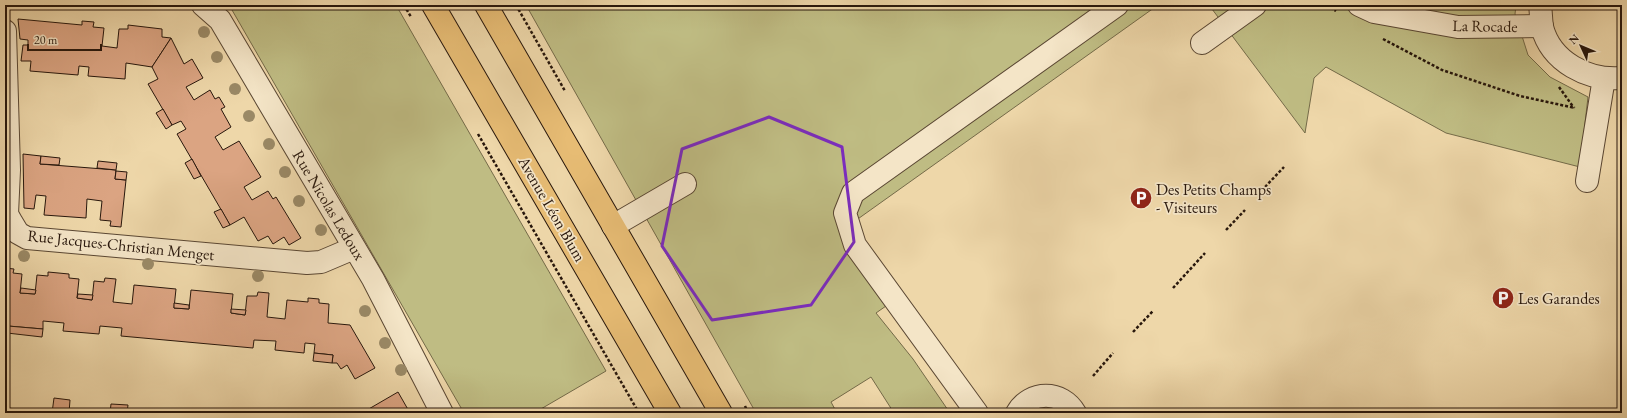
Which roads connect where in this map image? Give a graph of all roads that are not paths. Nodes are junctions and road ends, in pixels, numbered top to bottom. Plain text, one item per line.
1 (203, 5) edge
2 (433, 5) edge
3 (486, 5) edge
4 (1117, 5) edge
5 (1255, 5) edge
6 (1359, 5) edge
7 (1340, 9) edge
8 (1541, 16) edge
9 (1448, 26) junction
10 (5, 31) edge
11 (1202, 43) dead end
12 (1613, 78) edge
13 (1587, 181) dead end
14 (685, 184) dead end
15 (613, 226) junction
16 (354, 248) junction
17 (442, 413) edge
18 (670, 413) edge
19 (721, 413) edge
20 (977, 413) edge
21 (1017, 413) edge
22 (1075, 413) edge

1 - 16 street, Rue Nicolas Ledoux
2 - 18 main road, Avenue Léon Blum
3 - 15 main road
4 - 20 street
5 - 11 street
6 - 9 street, La Rocade
7 - 9 street
8 - 9 street, La Rocade
8 - 12 street
10 - 16 street, Rue Jacques-Christian Menget
12 - 13 street
14 - 15 street
15 - 19 main road
16 - 17 street, Rue Nicolas Ledoux
21 - 22 street

